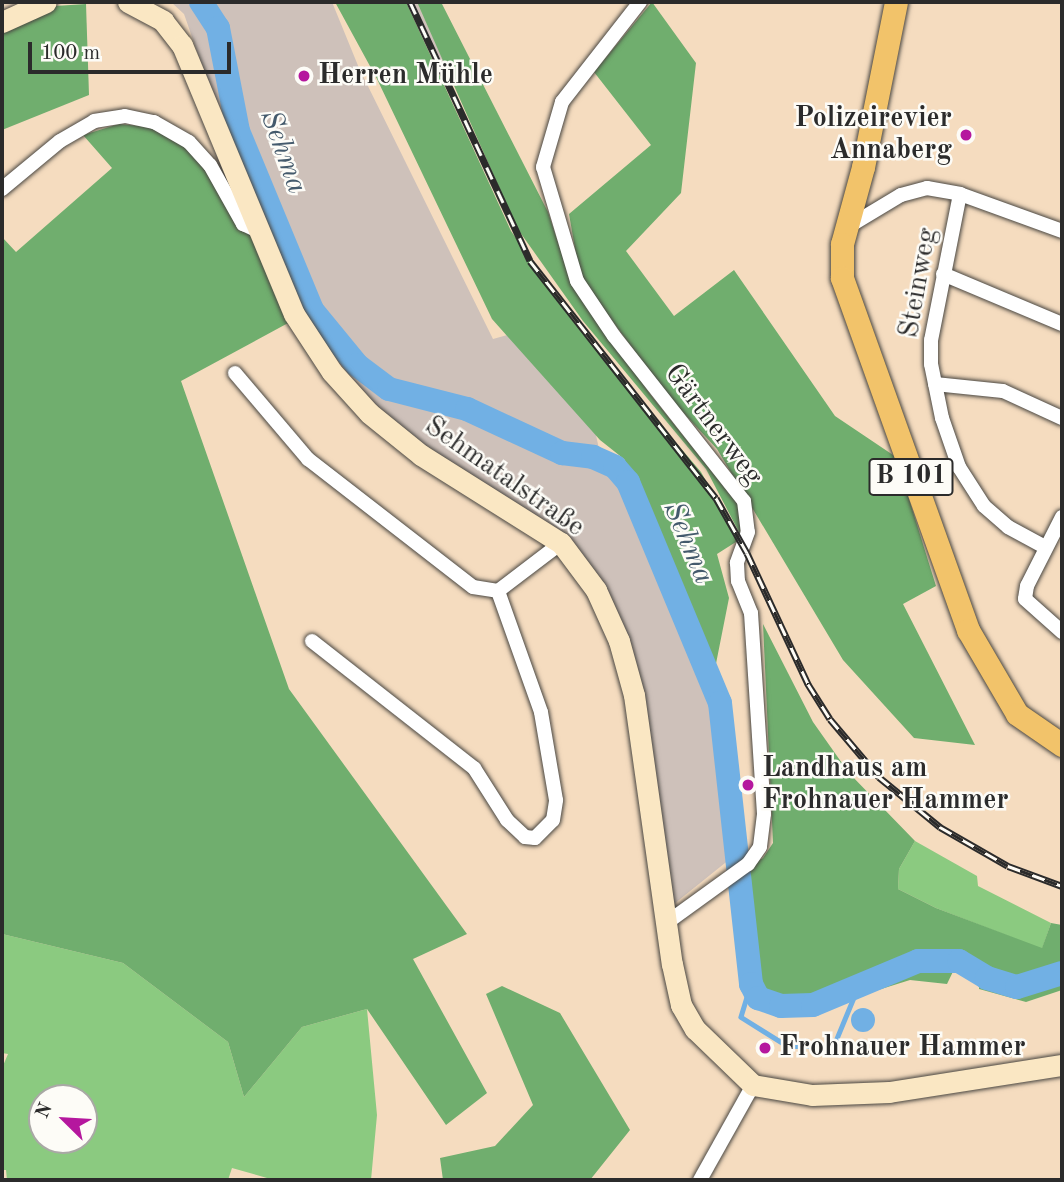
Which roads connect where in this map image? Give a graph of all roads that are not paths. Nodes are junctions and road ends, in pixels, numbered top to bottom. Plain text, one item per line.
1 (46, 2) edge
2 (128, 2) edge
3 (640, 2) edge
4 (896, 2) edge
5 (2, 22) edge
6 (2, 189) edge
7 (960, 194) junction
8 (846, 228) junction
9 (258, 231) junction
10 (1062, 231) edge
11 (943, 274) junction
12 (1062, 324) edge
13 (236, 373) dead end
14 (934, 384) junction
15 (1062, 418) edge
16 (1061, 522) edge
17 (561, 544) junction
18 (1045, 547) junction
19 (498, 591) junction
20 (1062, 632) edge
21 (312, 641) dead end
22 (1062, 745) edge
23 (665, 924) junction
24 (1062, 1065) edge
25 (753, 1085) junction
26 (706, 1178) edge

1 - 5 main road
2 - 9 main road, Sehmatalstraße
3 - 23 street, Gärtnerweg
4 - 8 main road, B 101
6 - 9 street
7 - 8 street
7 - 10 street
7 - 11 street, Steinweg
8 - 22 main road, B 101
9 - 17 main road, Sehmatalstraße
11 - 12 street
11 - 14 street, Steinweg
13 - 19 street
14 - 15 street
14 - 18 street, Steinweg
16 - 18 street
17 - 19 street
17 - 23 main road, Sehmatalstraße
18 - 20 street
19 - 21 street
23 - 25 main road, Sehmatalstraße
24 - 25 main road
25 - 26 street

